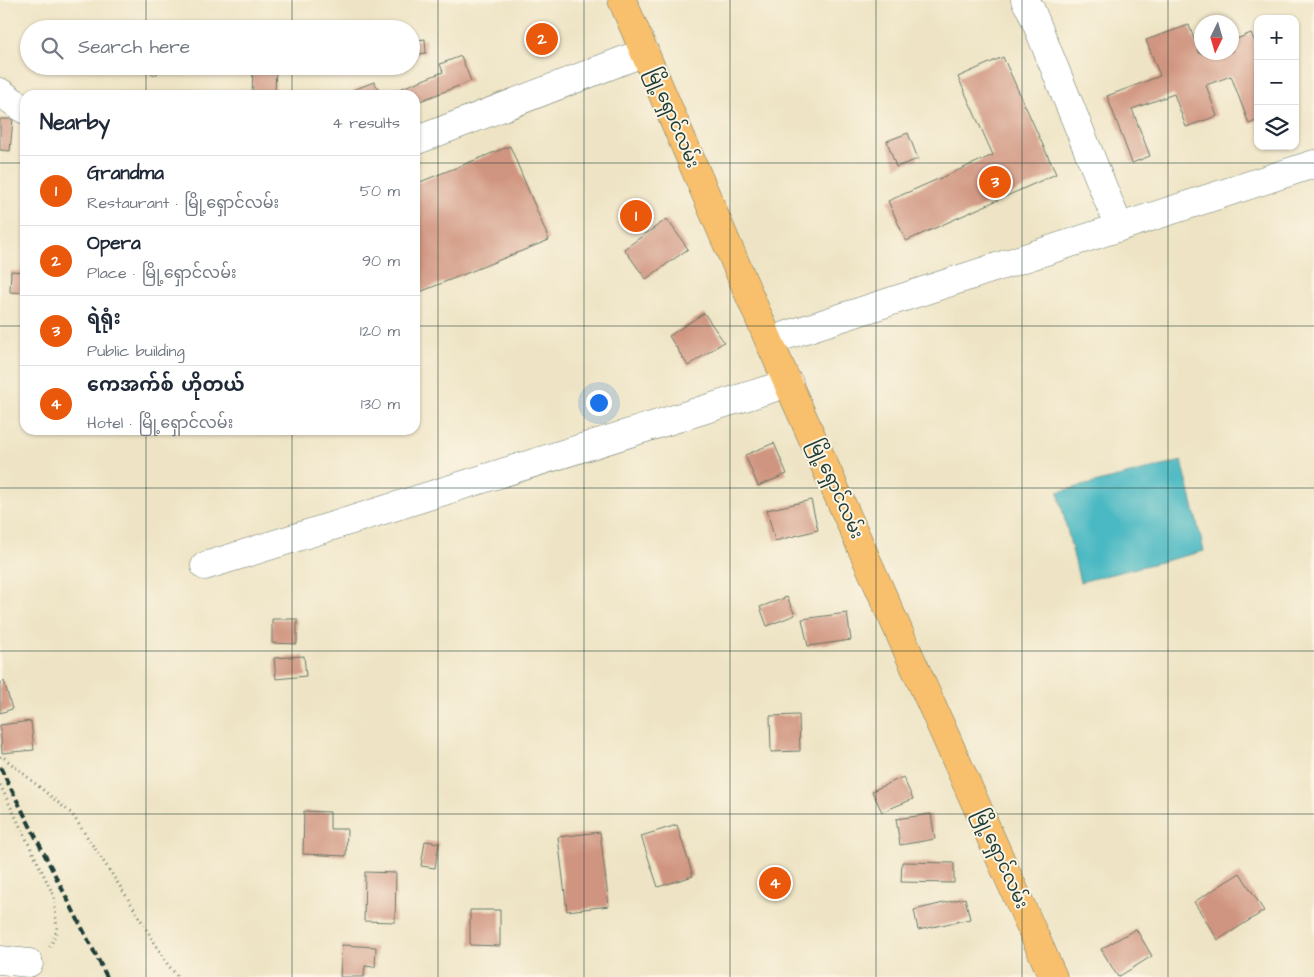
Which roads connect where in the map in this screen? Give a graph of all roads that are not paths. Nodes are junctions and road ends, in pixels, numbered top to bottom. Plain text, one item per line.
1 (622, 0) edge
2 (1025, 0) edge
3 (645, 52) junction
4 (0, 92) edge
5 (20, 106) edge
6 (420, 139) edge
7 (1314, 164) edge
8 (1119, 227) junction
9 (769, 341) junction
10 (789, 383) junction
11 (205, 566) dead end
12 (0, 960) edge
13 (29, 963) road end
14 (1053, 977) edge

1 - 3 highway, မြို့ရှောင်လမ်း
2 - 8 street
3 - 6 street
3 - 9 highway, မြို့ရှောင်လမ်း
4 - 5 street
7 - 8 street
8 - 9 street
9 - 10 highway, မြို့ရှောင်လမ်း
10 - 11 street
10 - 14 highway, မြို့ရှောင်လမ်း
12 - 13 street

